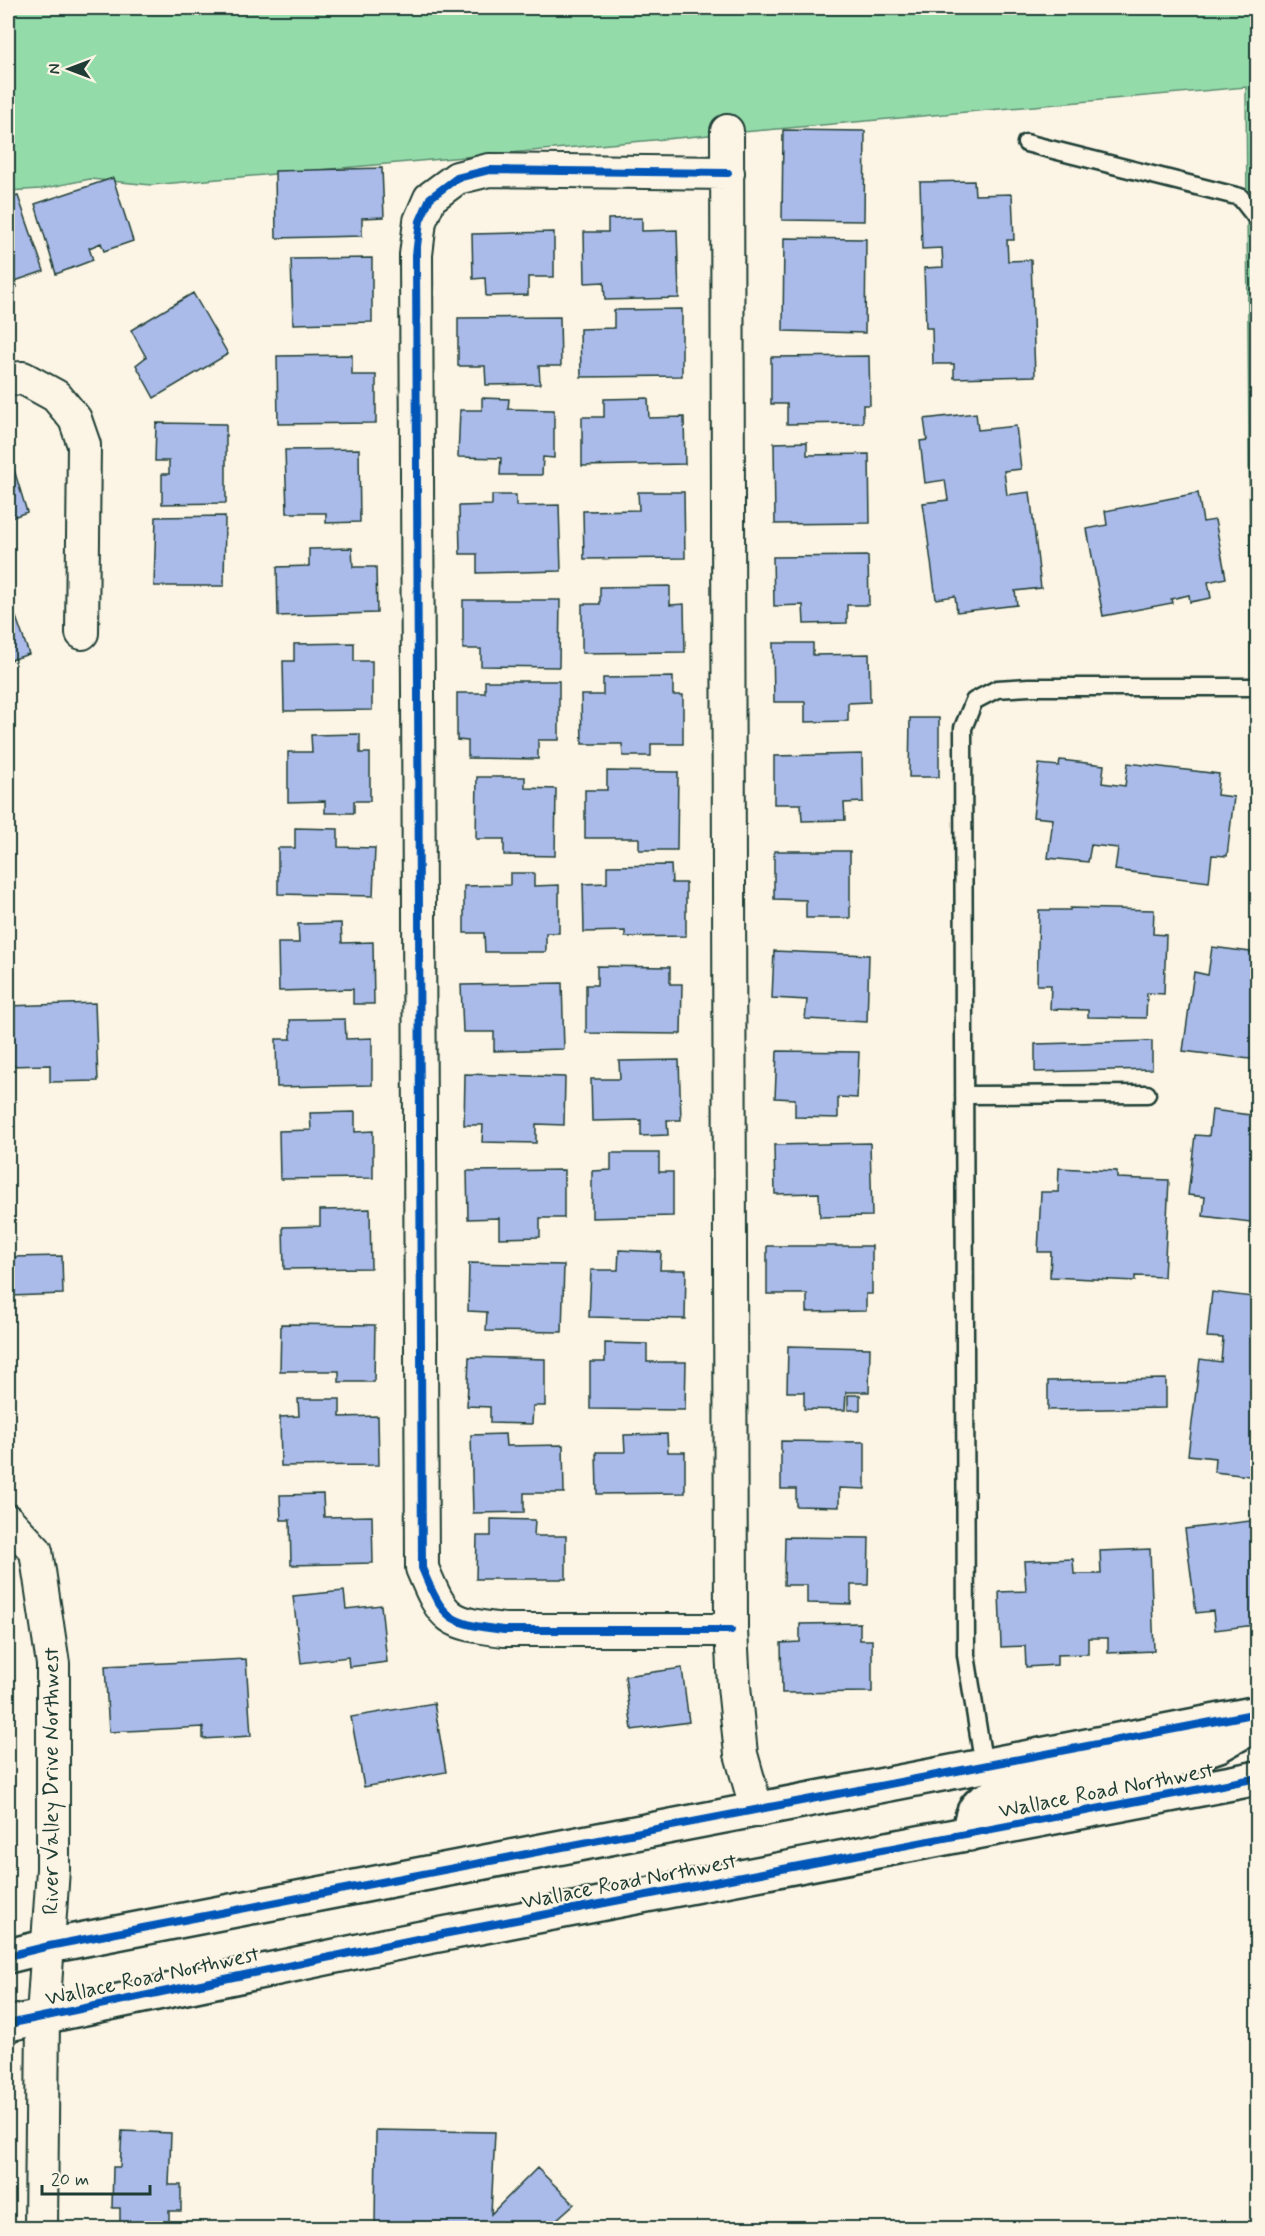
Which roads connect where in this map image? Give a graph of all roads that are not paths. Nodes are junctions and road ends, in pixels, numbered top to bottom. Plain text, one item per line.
1 (727, 131) dead end
2 (1026, 143) dead end
3 (728, 173) junction
4 (1257, 220) edge
5 (15, 378) edge
6 (82, 633) dead end
7 (1257, 687) edge
8 (1147, 1094) dead end
9 (964, 1095) junction
10 (8, 1521) edge
11 (731, 1630) junction
12 (1257, 1713) edge
13 (1257, 1723) edge
14 (984, 1767) junction
15 (1257, 1778) edge
16 (757, 1811) junction
17 (969, 1834) junction
18 (49, 1946) junction
19 (8, 1956) edge
20 (43, 2016) junction
21 (8, 2024) edge
22 (40, 2229) edge

1 - 3 street
2 - 4 lane
3 - 11 street
3 - 11 street
5 - 6 street
7 - 9 lane
8 - 9 lane
9 - 14 lane
10 - 18 street, River Valley Drive Northwest
11 - 16 street
12 - 14 main road, Wallace Road Northwest
13 - 17 main road
14 - 16 main road, Wallace Road Northwest
15 - 17 main road, Wallace Road Northwest
16 - 18 main road, Wallace Road Northwest
17 - 20 main road, Wallace Road Northwest
18 - 19 main road, Wallace Road Northwest
18 - 20 street, River Valley Drive Northwest
20 - 21 main road, Wallace Road Northwest
20 - 22 street, River Valley Drive Northwest

